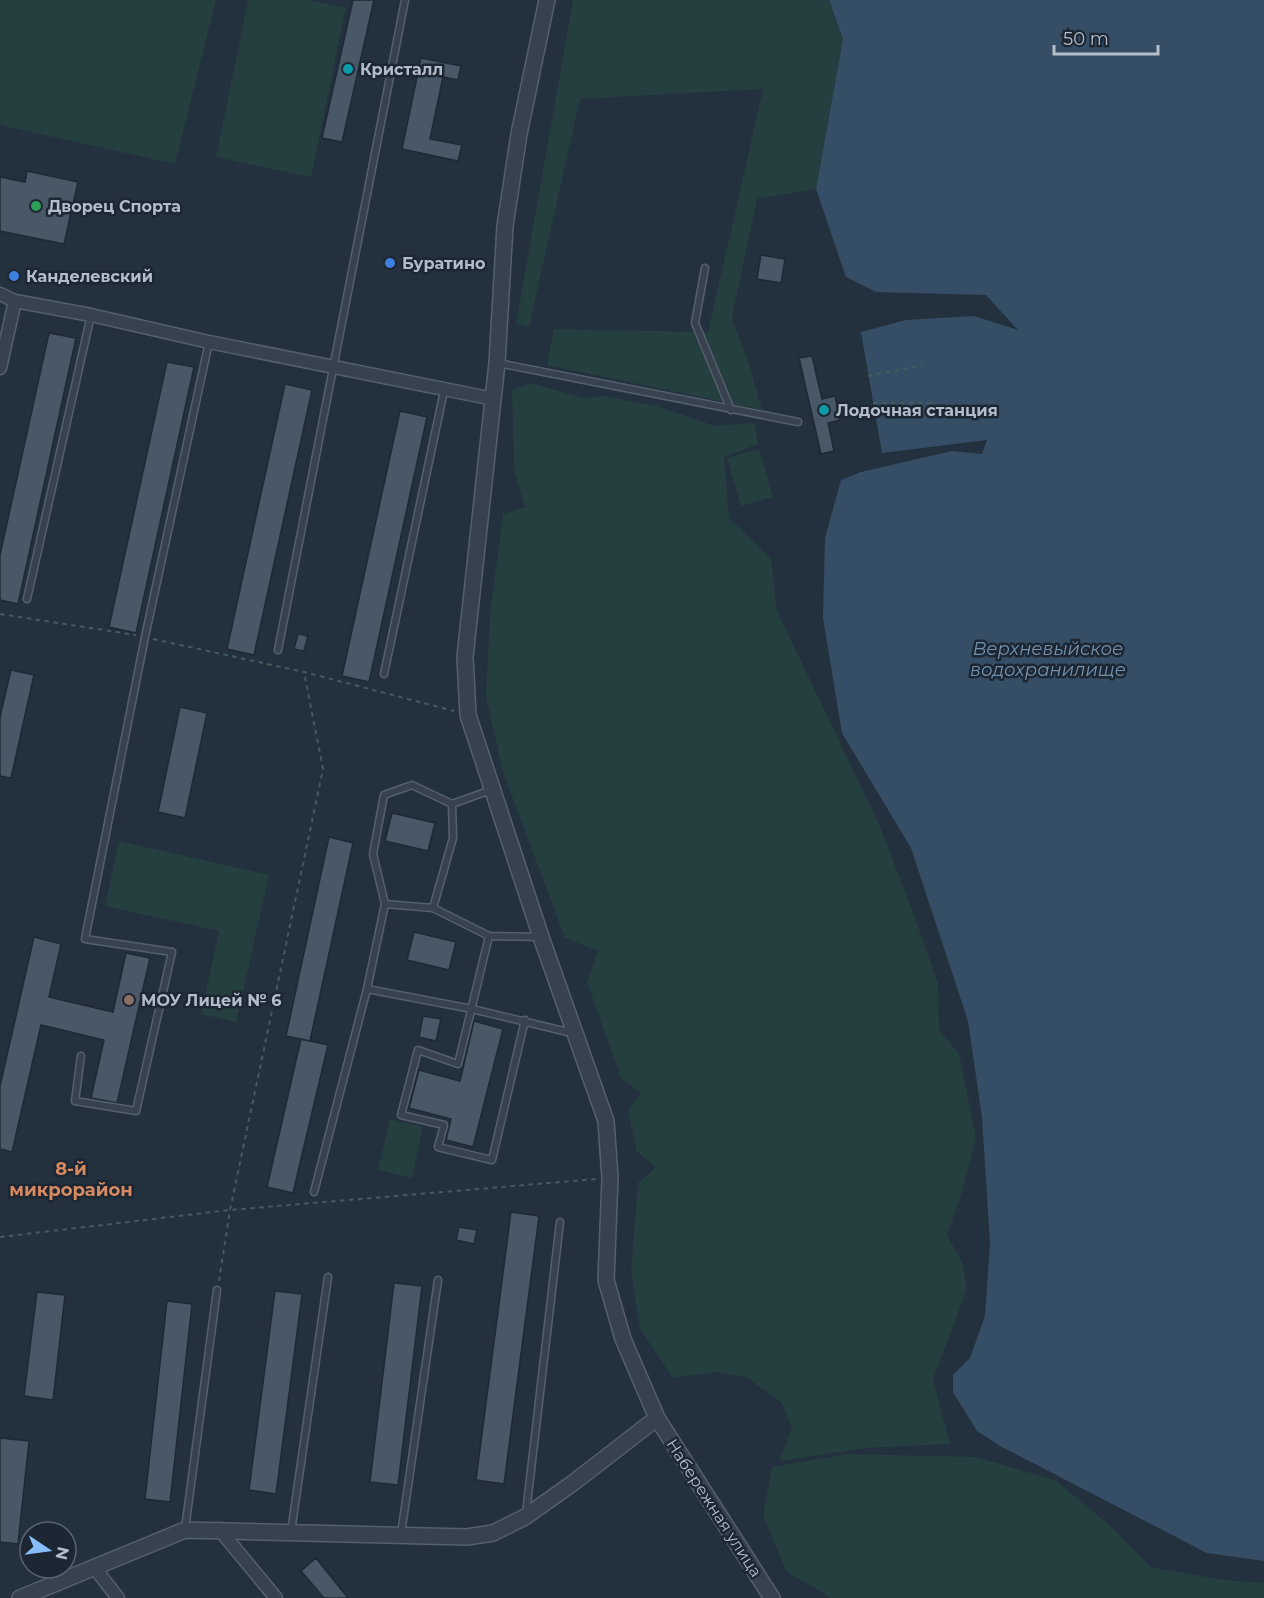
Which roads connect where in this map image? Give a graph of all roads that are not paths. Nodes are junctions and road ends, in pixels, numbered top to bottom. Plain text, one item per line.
1 (405, 0) edge
2 (547, 0) edge
3 (705, 268) dead end
4 (0, 294) edge
5 (15, 301) junction
6 (92, 315) junction
7 (209, 342) junction
8 (497, 363) junction
9 (334, 366) junction
10 (0, 368) edge
11 (444, 391) junction
12 (494, 399) junction
13 (731, 410) junction
14 (798, 422) dead end
15 (27, 599) dead end
16 (278, 650) dead end
17 (384, 674) dead end
18 (492, 790) junction
19 (452, 804) junction
20 (385, 904) junction
21 (433, 908) junction
22 (489, 936) junction
23 (541, 937) junction
24 (367, 989) junction
25 (472, 1009) junction
26 (525, 1020) junction
27 (576, 1034) junction
28 (81, 1056) dead end
29 (314, 1192) dead end
30 (560, 1222) dead end
31 (328, 1277) dead end
32 (438, 1280) dead end
33 (217, 1290) road end
34 (657, 1418) junction
35 (525, 1517) junction
36 (219, 1529) junction
37 (184, 1530) junction
38 (291, 1532) junction
39 (401, 1535) junction
40 (94, 1567) junction
41 (20, 1598) edge
42 (118, 1598) edge
43 (276, 1598) edge
44 (772, 1598) edge

1 - 9 lane
2 - 8 street, Набережная улица
3 - 13 lane
4 - 5 street
5 - 6 street
5 - 10 street
6 - 7 street
6 - 15 lane
7 - 9 street
7 - 28 lane
8 - 12 street, Набережная улица
8 - 13 lane
9 - 11 street
9 - 16 lane
11 - 12 street
11 - 17 lane
12 - 18 street, Набережная улица
13 - 14 lane
18 - 19 lane
18 - 23 street, Набережная улица
19 - 20 lane
19 - 21 lane
20 - 21 lane
20 - 24 lane
21 - 22 lane
22 - 23 lane
22 - 25 lane
23 - 27 street, Набережная улица
24 - 25 lane
24 - 29 lane
25 - 26 lane
25 - 26 lane
26 - 27 lane
27 - 34 street, Набережная улица
30 - 35 lane
31 - 38 lane
32 - 39 lane
33 - 37 lane
34 - 35 street
34 - 44 street, Набережная улица
35 - 39 street
36 - 37 street
36 - 38 street
36 - 43 street
37 - 40 street
38 - 39 street
40 - 41 street
40 - 42 street

